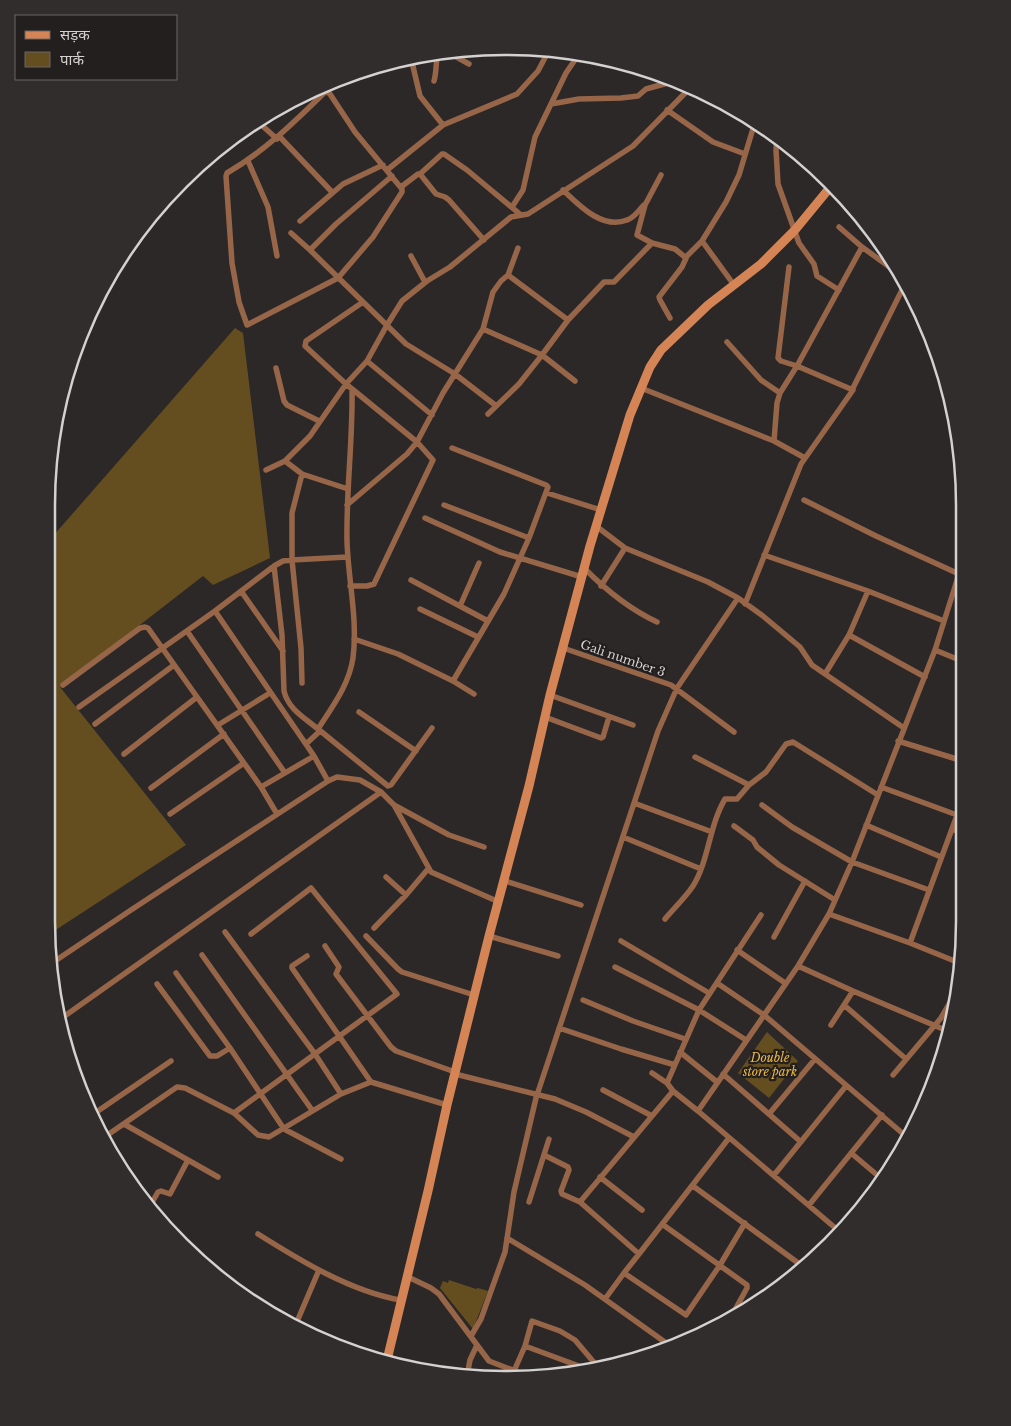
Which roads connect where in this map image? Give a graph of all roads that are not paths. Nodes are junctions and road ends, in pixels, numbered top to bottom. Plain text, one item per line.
1 (545, 57) edge
2 (458, 58) edge
3 (436, 61) edge
4 (574, 61) edge
5 (469, 64) dead end
6 (413, 65) edge
7 (434, 81) dead end
8 (664, 84) edge
9 (327, 92) joint
10 (685, 92) edge
11 (551, 104) junction
12 (667, 110) junction
13 (443, 125) junction
14 (263, 126) edge
15 (753, 129) edge
16 (278, 138) junction
17 (776, 145) edge
18 (745, 154) junction
19 (248, 161) junction
20 (382, 165) junction
21 (387, 170) junction
22 (420, 174) junction
23 (661, 174) dead end
24 (392, 176) junction
25 (401, 187) junction
26 (563, 190) junction
27 (828, 191) edge
28 (332, 192) junction
29 (645, 205) junction
30 (512, 207) junction
31 (521, 215) junction
32 (300, 221) dead end
33 (839, 228) dead end
34 (795, 230) junction
35 (291, 233) dead end
36 (484, 240) junction
37 (702, 240) junction
38 (652, 243) junction
39 (862, 247) junction
40 (518, 248) dead end
41 (310, 250) junction
42 (277, 256) dead end
43 (411, 256) dead end
44 (686, 258) junction
45 (886, 265) edge
46 (789, 267) dead end
47 (508, 275) junction
48 (338, 278) junction
49 (425, 282) junction
50 (734, 284) junction
51 (839, 290) junction
52 (902, 290) edge
53 (363, 302) junction
54 (670, 318) dead end
55 (568, 320) junction
56 (387, 325) junction
57 (483, 329) junction
58 (727, 342) dead end
59 (542, 356) junction
60 (367, 361) junction
61 (797, 366) junction
62 (276, 368) dead end
63 (455, 374) junction
64 (575, 382) dead end
65 (346, 384) junction
66 (850, 387) junction
67 (641, 388) junction
68 (352, 389) junction
69 (780, 393) junction
70 (496, 405) junction
71 (488, 414) dead end
72 (432, 416) junction
73 (319, 421) junction
74 (774, 440) junction
75 (417, 442) junction
76 (452, 448) dead end
77 (800, 455) junction
78 (285, 462) junction
79 (266, 470) dead end
80 (302, 474) junction
81 (348, 490) junction
82 (547, 493) junction
83 (804, 500) dead end
84 (347, 505) junction
85 (444, 505) dead end
86 (600, 510) junction
87 (425, 518) dead end
88 (596, 526) junction
89 (528, 538) junction
90 (625, 548) junction
91 (764, 555) junction
92 (347, 557) junction
93 (519, 558) junction
94 (292, 560) junction
95 (478, 563) dead end
96 (274, 566) junction
97 (584, 573) junction
98 (956, 573) edge
99 (411, 580) dead end
100 (956, 583) edge
101 (350, 586) junction
102 (601, 586) junction
103 (241, 591) junction
104 (868, 591) junction
105 (738, 598) junction
106 (745, 604) junction
107 (460, 606) junction
108 (420, 609) dead end
109 (215, 611) junction
110 (488, 621) junction
111 (944, 621) junction
112 (657, 622) dead end
113 (187, 631) junction
114 (849, 635) junction
115 (478, 637) junction
116 (354, 639) junction
117 (162, 648) junction
118 (563, 648) junction
119 (935, 650) junction
120 (283, 652) junction
121 (956, 659) edge
122 (174, 665) junction
123 (825, 674) junction
124 (925, 676) junction
125 (453, 681) junction
126 (302, 683) dead end
127 (63, 685) dead end
128 (680, 691) junction
129 (270, 693) junction
130 (474, 694) dead end
131 (550, 695) junction
132 (197, 697) junction
133 (79, 708) dead end
134 (240, 710) junction
135 (359, 712) dead end
136 (545, 717) junction
137 (609, 717) junction
138 (95, 724) dead end
139 (218, 725) junction
140 (633, 725) dead end
141 (432, 728) dead end
142 (904, 728) junction
143 (319, 730) junction
144 (734, 732) dead end
145 (224, 734) junction
146 (898, 741) junction
147 (306, 744) junction
148 (416, 751) junction
149 (124, 754) dead end
150 (314, 756) junction
151 (695, 757) dead end
152 (956, 760) edge
153 (244, 763) junction
154 (285, 773) junction
155 (328, 781) junction
156 (749, 785) junction
157 (261, 787) junction
158 (881, 787) junction
159 (151, 788) dead end
160 (381, 792) junction
161 (878, 795) junction
162 (634, 803) junction
163 (394, 805) junction
164 (762, 805) dead end
165 (170, 814) dead end
166 (277, 814) junction
167 (956, 815) edge
168 (956, 818) edge
169 (866, 825) junction
170 (734, 826) dead end
171 (952, 829) junction
172 (956, 830) edge
173 (712, 832) junction
174 (622, 837) junction
175 (484, 847) dead end
176 (942, 856) junction
177 (852, 862) junction
178 (428, 869) junction
179 (701, 869) junction
180 (386, 877) dead end
181 (505, 881) junction
182 (806, 882) junction
183 (929, 890) junction
184 (406, 895) junction
185 (835, 900) junction
186 (499, 902) junction
187 (581, 905) dead end
188 (828, 914) junction
189 (761, 915) dead end
190 (665, 919) dead end
191 (374, 928) dead end
192 (226, 932) dead end
193 (251, 934) dead end
194 (366, 936) dead end
195 (489, 936) junction
196 (774, 937) dead end
197 (621, 941) dead end
198 (910, 943) junction
199 (325, 946) dead end
200 (737, 950) junction
201 (202, 955) dead end
202 (307, 956) dead end
203 (558, 956) dead end
204 (57, 961) edge
205 (954, 961) edge
206 (798, 966) junction
207 (615, 967) dead end
208 (176, 973) dead end
209 (716, 983) junction
210 (785, 983) junction
211 (157, 984) dead end
212 (853, 991) junction
213 (709, 993) junction
214 (474, 995) junction
215 (583, 1000) dead end
216 (844, 1005) junction
217 (947, 1006) edge
218 (699, 1010) junction
219 (66, 1015) edge
220 (764, 1015) junction
221 (367, 1016) junction
222 (831, 1025) dead end
223 (934, 1025) junction
224 (559, 1028) junction
225 (943, 1029) edge
226 (340, 1036) junction
227 (685, 1039) junction
228 (746, 1040) junction
229 (230, 1048) junction
230 (680, 1052) junction
231 (315, 1054) junction
232 (815, 1059) junction
233 (906, 1059) junction
234 (172, 1061) dead end
235 (675, 1065) junction
236 (455, 1073) junction
237 (652, 1073) dead end
238 (723, 1074) junction
239 (287, 1075) junction
240 (893, 1075) dead end
241 (371, 1082) junction
242 (668, 1082) junction
243 (718, 1082) junction
244 (846, 1086) junction
245 (603, 1090) dead end
246 (673, 1091) junction
247 (261, 1094) junction
248 (341, 1094) junction
249 (537, 1095) junction
250 (447, 1105) junction
251 (312, 1110) junction
252 (97, 1111) edge
253 (698, 1111) junction
254 (234, 1113) junction
255 (769, 1114) junction
256 (652, 1116) junction
257 (882, 1116) junction
258 (124, 1124) junction
259 (284, 1129) junction
260 (903, 1134) edge
261 (109, 1135) edge
262 (634, 1137) junction
263 (730, 1138) junction
264 (549, 1139) dead end
265 (801, 1142) junction
266 (851, 1153) junction
267 (544, 1155) junction
268 (341, 1159) dead end
269 (188, 1160) junction
270 (774, 1175) junction
271 (877, 1175) edge
272 (218, 1177) dead end
273 (600, 1177) junction
274 (693, 1186) junction
275 (153, 1201) edge
276 (529, 1202) dead end
277 (580, 1202) junction
278 (808, 1205) junction
279 (642, 1210) dead end
280 (745, 1223) junction
281 (662, 1224) junction
282 (835, 1228) edge
283 (258, 1234) dead end
284 (507, 1238) junction
285 (638, 1254) junction
286 (798, 1263) edge
287 (720, 1265) junction
288 (319, 1270) junction
289 (624, 1273) junction
290 (406, 1276) junction
291 (605, 1299) junction
292 (400, 1300) junction
293 (737, 1307) edge
294 (298, 1320) edge
295 (475, 1341) junction
296 (665, 1341) edge
297 (525, 1346) junction
298 (388, 1356) edge
299 (594, 1362) edge
300 (576, 1365) edge
301 (468, 1369) edge
302 (514, 1371) joint

1 - 13 street
2 - 5 street
3 - 7 street
4 - 11 street
6 - 13 street
8 - 11 street
9 - 16 street
9 - 20 street
10 - 12 street
11 - 30 street
12 - 18 street
12 - 26 street
13 - 21 street
14 - 16 street
15 - 18 street
16 - 19 street
16 - 28 street
17 - 34 street
18 - 37 street
19 - 42 street
19 - 48 street
20 - 21 street
20 - 28 street
21 - 24 street
22 - 25 street
22 - 30 street
22 - 36 street
23 - 29 street
24 - 25 street
24 - 41 street
25 - 48 street
26 - 29 street
26 - 31 street
27 - 34 main road
28 - 32 street
29 - 38 street
30 - 31 street
31 - 36 street
33 - 39 street
34 - 50 main road
34 - 51 street
35 - 41 street
36 - 49 street
37 - 44 street
37 - 50 street
38 - 44 street
38 - 55 street
39 - 45 street
39 - 51 street
40 - 47 street
41 - 48 street
43 - 49 street
44 - 54 street
46 - 61 street
47 - 55 street
47 - 57 street
48 - 53 street
49 - 56 street
50 - 67 main road
51 - 61 street
52 - 66 street
53 - 56 street
53 - 65 street
55 - 59 street
56 - 60 street
56 - 63 street
57 - 59 street
57 - 63 street
58 - 69 street
59 - 64 street
59 - 70 street
60 - 65 street
60 - 72 street
61 - 66 street
61 - 69 street
62 - 73 street
63 - 70 street
63 - 72 street
65 - 68 street
65 - 73 street
66 - 77 street
67 - 74 street
67 - 86 main road
68 - 75 street
68 - 81 street
69 - 74 street
70 - 71 street
72 - 75 street
73 - 78 street
74 - 77 street
75 - 84 street
75 - 101 street
76 - 82 street
77 - 91 street
78 - 79 street
78 - 80 street
80 - 81 street
80 - 94 street
81 - 84 street
82 - 86 street
82 - 89 street
83 - 98 street
84 - 92 street
85 - 89 street
86 - 88 main road
87 - 93 street
88 - 90 street
88 - 97 main road
89 - 93 street
90 - 102 street
90 - 105 street
91 - 104 street
91 - 106 street
92 - 94 street
92 - 101 street
93 - 97 street
93 - 110 street
94 - 96 street
94 - 126 street
95 - 107 street
96 - 103 street
96 - 120 street
97 - 102 street
97 - 118 main road
99 - 107 street
100 - 111 street
101 - 116 street
102 - 112 street
103 - 109 street
103 - 120 street
104 - 111 street
104 - 114 street
105 - 106 street
105 - 128 street
106 - 123 street
107 - 110 street
108 - 115 street
109 - 113 street
109 - 129 street
110 - 115 street
111 - 119 street
113 - 117 street
113 - 134 street
114 - 123 street
114 - 124 street
115 - 125 street
116 - 125 street
116 - 143 street
117 - 122 street
117 - 127 street
117 - 133 street
118 - 128 street, Gali number 3
118 - 131 main road
119 - 121 street
119 - 124 street
120 - 143 street
122 - 132 street
122 - 138 street
123 - 142 street
124 - 142 street
125 - 130 street
128 - 144 street, Gali number 3
128 - 162 street
129 - 134 street
129 - 147 street
131 - 136 main road
131 - 137 street
132 - 139 street
132 - 149 street
134 - 139 street
134 - 154 street
135 - 148 street
136 - 137 street
136 - 181 main road
137 - 140 street
139 - 145 street
141 - 148 street
142 - 146 street
143 - 147 street
143 - 148 street
145 - 153 street
145 - 159 street
146 - 152 street
146 - 158 street
147 - 150 street
150 - 154 street
150 - 155 street
151 - 156 street
153 - 157 street
153 - 165 street
154 - 157 street
155 - 160 street
155 - 166 street
156 - 161 street
156 - 173 street
157 - 166 street
158 - 161 street
158 - 167 street
160 - 163 street
160 - 219 street
161 - 169 street
162 - 173 street
162 - 174 street
163 - 175 street
163 - 178 street
164 - 177 street
166 - 204 street
168 - 171 street
169 - 176 street
169 - 177 street
170 - 182 street
171 - 172 street
171 - 176 street
173 - 179 street
174 - 179 street
174 - 224 street
176 - 183 street
177 - 183 street
177 - 185 street
178 - 184 street
178 - 186 street
179 - 190 street
180 - 184 street
181 - 186 main road
181 - 187 street
182 - 185 street
182 - 196 street
183 - 198 street
184 - 191 street
185 - 188 street
186 - 195 main road
188 - 198 street
188 - 206 street
189 - 200 street
192 - 231 street
193 - 221 street
194 - 214 street
195 - 203 street
195 - 214 main road
197 - 213 street
198 - 205 street
199 - 221 street
200 - 209 street
200 - 210 street
201 - 239 street
202 - 226 street
206 - 210 street
206 - 212 street
207 - 218 street
208 - 229 street
209 - 213 street
209 - 220 street
210 - 220 street
211 - 229 street
212 - 216 street
212 - 223 street
213 - 218 street
214 - 236 main road
215 - 227 street
216 - 222 street
216 - 233 street
217 - 223 street
218 - 227 street
218 - 228 street
220 - 228 street
220 - 232 street
221 - 226 street
221 - 236 street
223 - 225 street
223 - 233 street
224 - 235 street
224 - 249 street
226 - 231 street
226 - 241 street
227 - 230 street
228 - 238 street
229 - 247 street
230 - 235 street
230 - 243 street
231 - 239 street
231 - 248 street
232 - 244 street
232 - 255 street
233 - 240 street
234 - 252 street
235 - 242 street
236 - 249 street
236 - 250 main road
237 - 242 street
238 - 243 street
238 - 255 street
239 - 247 street
239 - 251 street
241 - 248 street
241 - 250 street
242 - 246 street
243 - 253 street
244 - 257 street
244 - 265 street
245 - 256 street
246 - 253 street
246 - 256 street
247 - 254 street
247 - 259 street
248 - 251 street
249 - 262 street
249 - 284 street
250 - 290 main road
251 - 259 street
253 - 263 street
254 - 258 street
254 - 259 street
255 - 265 street
256 - 262 street
257 - 260 street
257 - 266 street
258 - 261 street
258 - 269 street
259 - 268 street
262 - 273 street
263 - 270 street
263 - 274 street
264 - 267 street
265 - 270 street
266 - 271 street
266 - 278 street
267 - 276 street
267 - 277 street
269 - 272 street
269 - 275 street
270 - 278 street
273 - 277 street
273 - 279 street
274 - 280 street
274 - 281 street
277 - 285 street
278 - 282 street
280 - 286 street
280 - 287 street
281 - 285 street
281 - 287 street
283 - 288 street
284 - 291 street
284 - 295 street
285 - 289 street
287 - 289 street
287 - 293 street
288 - 292 street
288 - 294 street
289 - 291 street
290 - 292 main road
290 - 295 street
291 - 296 street
292 - 298 main road
295 - 301 street
295 - 302 street
297 - 299 street
297 - 300 street
297 - 302 street

